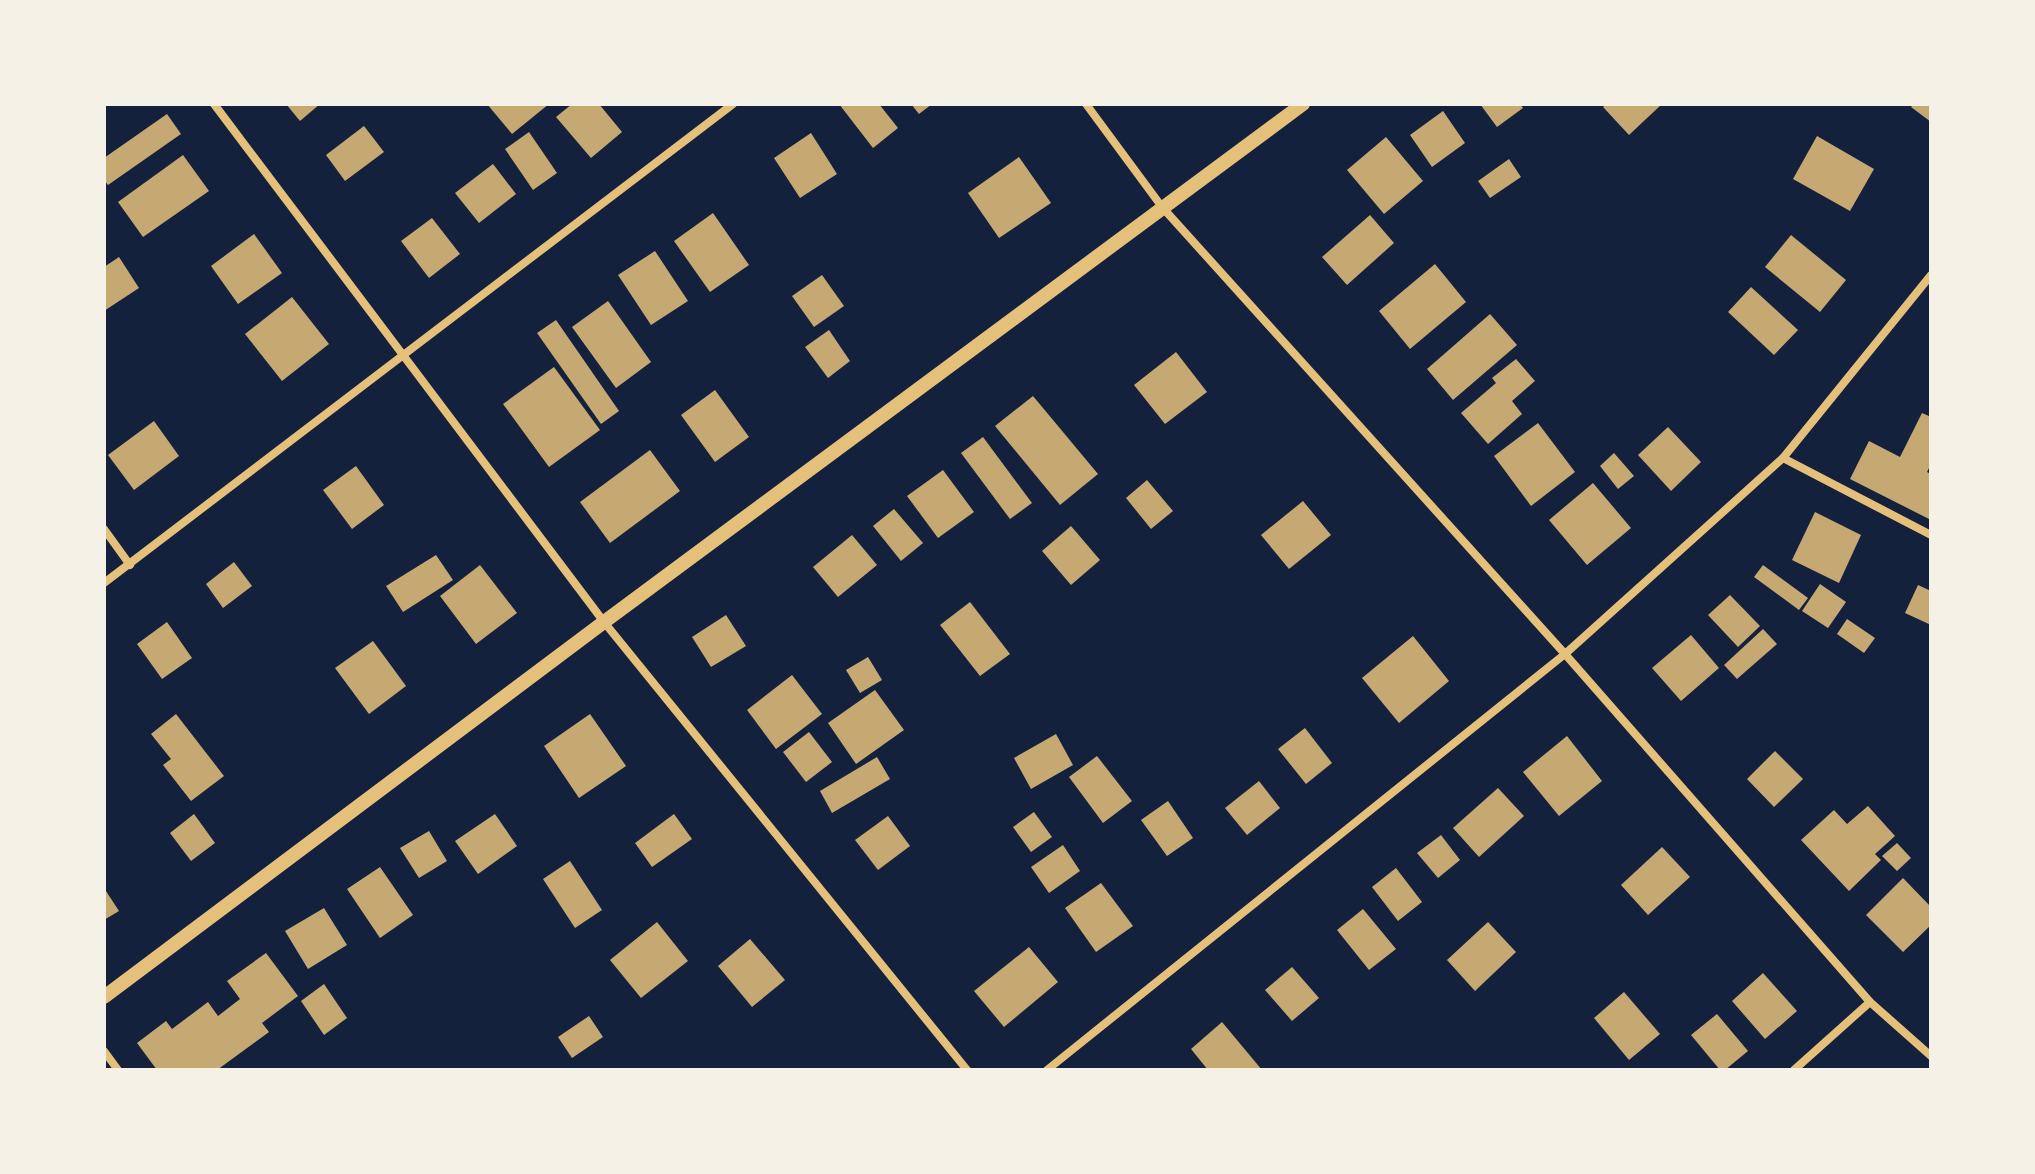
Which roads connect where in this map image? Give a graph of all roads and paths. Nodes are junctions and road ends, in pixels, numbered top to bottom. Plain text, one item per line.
1 (214, 104) edge
2 (733, 104) edge
3 (1086, 104) edge
4 (1303, 104) edge
5 (1162, 207) junction
6 (1931, 275) edge
7 (404, 353) junction
8 (1783, 458) junction
9 (104, 529) edge
10 (1931, 535) edge
11 (130, 565) junction
12 (104, 583) edge
13 (604, 622) junction
14 (1565, 654) junction
15 (104, 997) edge
16 (1870, 1002) junction
17 (104, 1051) edge
18 (1931, 1056) edge
19 (118, 1070) edge
20 (967, 1070) edge
21 (1047, 1070) edge
22 (1794, 1070) edge

1 - 7 street
2 - 7 street
3 - 5 street
4 - 5 street
5 - 13 street
5 - 14 street
6 - 8 street
7 - 11 street
7 - 13 street
8 - 10 street
8 - 14 street
9 - 11 street
11 - 12 street
13 - 15 street
13 - 20 street
14 - 16 street
14 - 21 street
16 - 18 street
16 - 22 street
17 - 19 street

